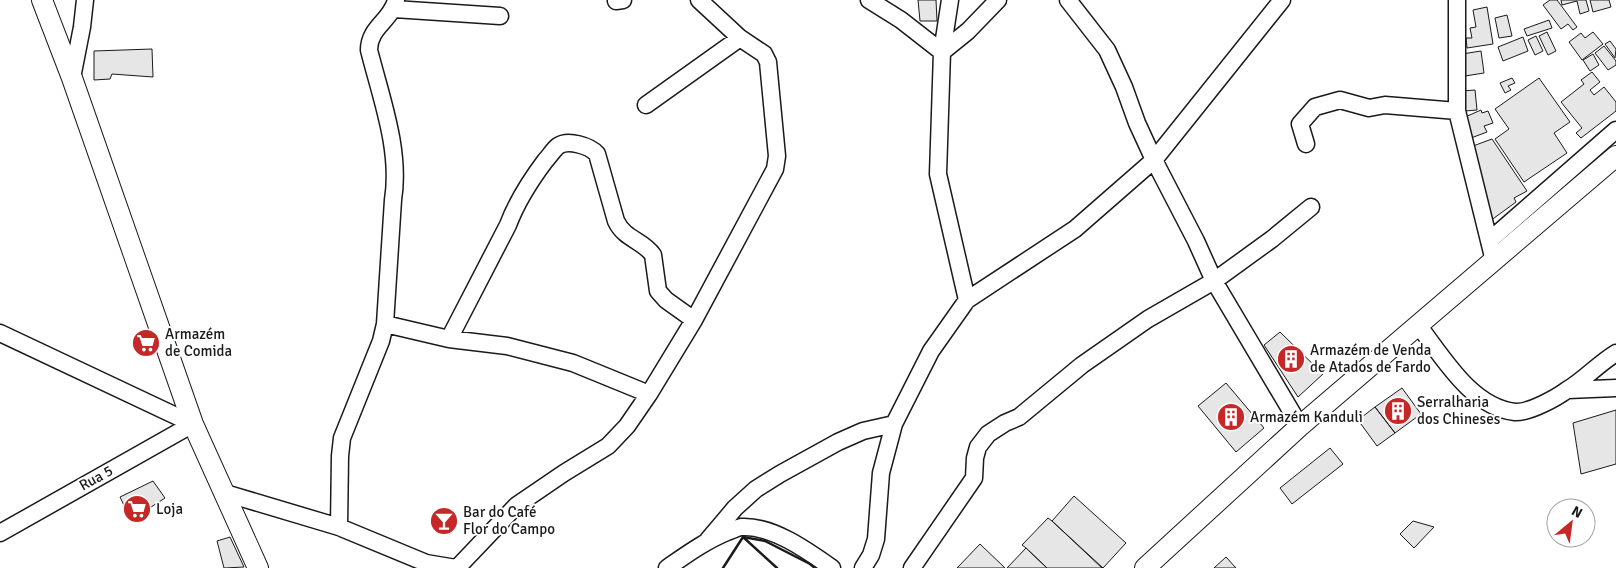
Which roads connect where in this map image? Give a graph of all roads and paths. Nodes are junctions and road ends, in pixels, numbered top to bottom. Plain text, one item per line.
1 (42, 0) edge
2 (86, 0) edge
3 (699, 0) edge
4 (869, 0) edge
5 (950, 0) edge
6 (998, 0) edge
7 (1068, 0) edge
8 (1282, 0) edge
9 (1457, 0) edge
10 (395, 4) edge
11 (500, 16) dead end
12 (740, 38) junction
13 (942, 52) junction
14 (72, 78) junction
15 (646, 105) dead end
16 (1457, 112) junction
17 (1616, 130) edge
18 (1306, 144) dead end
19 (1591, 156) junction
20 (1616, 156) edge
21 (1154, 160) junction
22 (1311, 207) dead end
23 (1490, 241) junction
24 (1494, 261) junction
25 (1214, 281) junction
26 (967, 300) junction
27 (694, 320) junction
28 (385, 324) junction
29 (1418, 325) junction
30 (0, 333) edge
31 (449, 339) junction
32 (1616, 353) edge
33 (1616, 388) edge
34 (1568, 390) junction
35 (649, 394) junction
36 (193, 424) junction
37 (894, 424) junction
38 (1300, 426) junction
39 (225, 493) junction
40 (339, 527) junction
41 (0, 533) edge
42 (708, 540) junction
43 (1155, 565) edge
44 (423, 566) edge
45 (258, 568) edge
46 (456, 568) edge
47 (666, 568) edge
48 (832, 568) edge
49 (863, 568) edge
50 (912, 568) edge

1 - 14 main road
2 - 14 street
3 - 12 street
4 - 13 street
5 - 13 street
6 - 13 street
7 - 21 street
8 - 21 street
9 - 16 street
10 - 11 street
10 - 28 street
12 - 15 street
12 - 27 street
13 - 26 street
14 - 36 main road
16 - 18 street
16 - 23 street
17 - 19 street
19 - 20 main road
19 - 23 street
19 - 24 main road
21 - 25 street
21 - 26 street
22 - 25 street
23 - 24 street
24 - 29 main road
25 - 38 street
25 - 50 street
26 - 37 street
27 - 31 street
27 - 35 street
28 - 31 street
28 - 40 street
29 - 34 street
29 - 38 main road
30 - 36 street
31 - 35 street
32 - 34 street
33 - 34 street
35 - 46 street
36 - 39 main road
36 - 41 street, Rua 5
37 - 42 street
37 - 49 street
38 - 43 main road
39 - 40 street
39 - 45 main road
40 - 44 street
42 - 47 street
42 - 48 street
44 - 46 street

